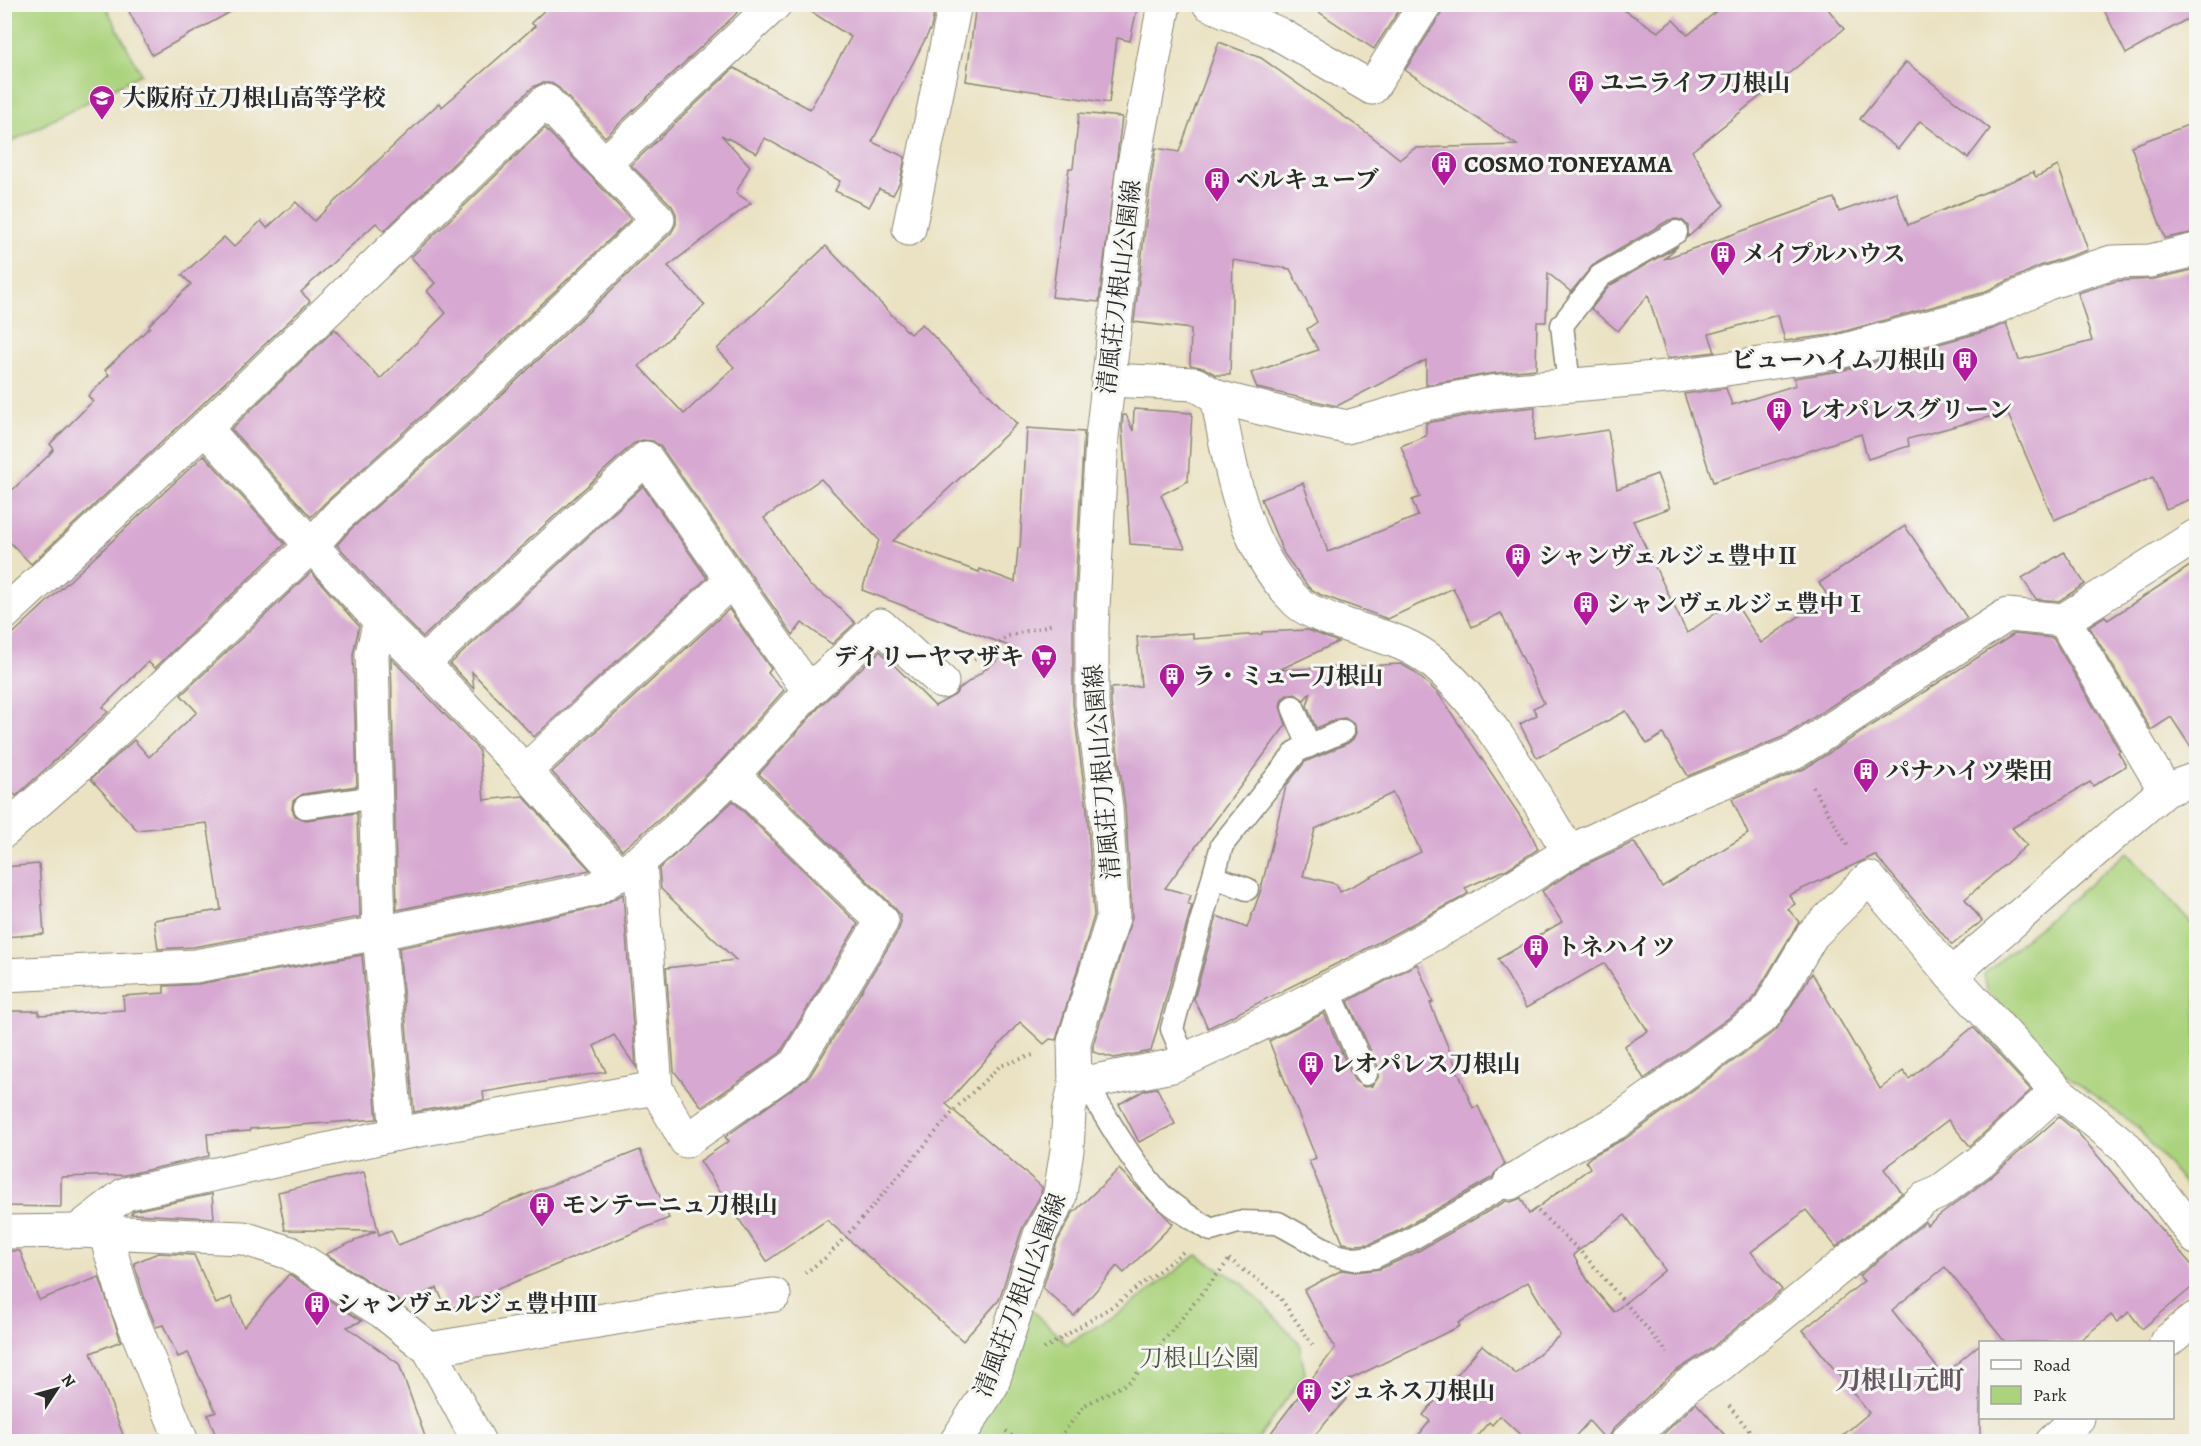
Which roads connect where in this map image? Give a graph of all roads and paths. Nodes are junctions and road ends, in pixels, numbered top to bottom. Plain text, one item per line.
1 (775, 4) edge
2 (955, 4) edge
3 (1164, 4) edge
4 (1209, 4) edge
5 (1425, 4) edge
6 (604, 164) junction
7 (909, 229) dead end
8 (1676, 232) dead end
9 (2196, 250) edge
10 (1108, 380) junction
11 (1569, 385) junction
12 (1216, 397) junction
13 (205, 428) junction
14 (2196, 536) edge
15 (311, 546) junction
16 (731, 581) junction
17 (4, 614) edge
18 (2064, 620) junction
19 (380, 621) junction
20 (1092, 626) junction
21 (423, 663) junction
22 (942, 682) joint
23 (809, 692) junction
24 (1293, 707) dead end
25 (1343, 730) dead end
26 (1309, 746) junction
27 (1794, 753) junction
28 (525, 771) junction
29 (733, 775) junction
30 (2196, 779) edge
31 (2165, 790) junction
32 (376, 797) junction
33 (305, 807) dead end
34 (4, 831) edge
35 (1569, 852) junction
36 (629, 868) junction
37 (1214, 877) junction
38 (1869, 878) junction
39 (1247, 889) dead end
40 (379, 933) junction
41 (4, 975) edge
42 (1951, 975) junction
43 (1329, 990) junction
44 (1074, 1042) junction
45 (1185, 1060) junction
46 (1366, 1074) dead end
47 (1081, 1084) junction
48 (656, 1088) junction
49 (2057, 1091) junction
50 (397, 1134) junction
51 (1510, 1183) junction
52 (1211, 1230) junction
53 (4, 1232) edge
54 (91, 1232) junction
55 (2196, 1239) edge
56 (1230, 1260) junction
57 (774, 1295) joint
58 (2196, 1318) edge
59 (2167, 1341) edge
60 (1314, 1347) dead end
61 (429, 1349) junction
62 (1697, 1379) junction
63 (992, 1385) junction
64 (2077, 1419) edge
65 (182, 1442) edge
66 (479, 1442) edge
67 (956, 1442) edge
68 (1056, 1442) edge
69 (1627, 1442) edge
70 (1759, 1442) edge
71 (2052, 1442) edge

1 - 6 street
2 - 7 street
3 - 10 street, 清風荘刀根山公園線
4 - 5 street
6 - 13 street
6 - 15 street
8 - 11 lane
9 - 11 street
10 - 12 street
10 - 20 street, 清風荘刀根山公園線
11 - 12 street
12 - 35 street
13 - 15 street
13 - 17 street
14 - 18 street
15 - 19 street
15 - 34 street
16 - 21 street
16 - 23 street
16 - 28 street
18 - 27 street
18 - 31 street
19 - 21 street
19 - 32 street
20 - 22 path
20 - 44 street, 清風荘刀根山公園線
21 - 28 street
22 - 23 street
23 - 29 street
24 - 26 lane
25 - 26 lane
26 - 37 lane
27 - 35 street
27 - 38 path
28 - 36 street
29 - 36 street
29 - 48 street
30 - 31 street
31 - 42 street
32 - 33 lane
32 - 40 street
35 - 43 street
36 - 40 street
36 - 48 street
37 - 39 lane
37 - 45 lane
38 - 42 street
38 - 51 street
40 - 41 street
40 - 50 street
42 - 49 street
43 - 45 street
43 - 46 lane
44 - 47 street, 清風荘刀根山公園線
44 - 57 path
45 - 47 street
47 - 52 lane
47 - 63 street, 清風荘刀根山公園線
48 - 50 street
49 - 55 street
49 - 62 street
50 - 54 street
51 - 52 lane
51 - 62 path
52 - 56 path
52 - 63 path
53 - 54 street
54 - 61 street
54 - 65 street
56 - 60 path
56 - 68 path
57 - 61 street
58 - 59 street
61 - 66 street
62 - 69 street
62 - 70 path
63 - 67 street, 清風荘刀根山公園線
64 - 71 street

